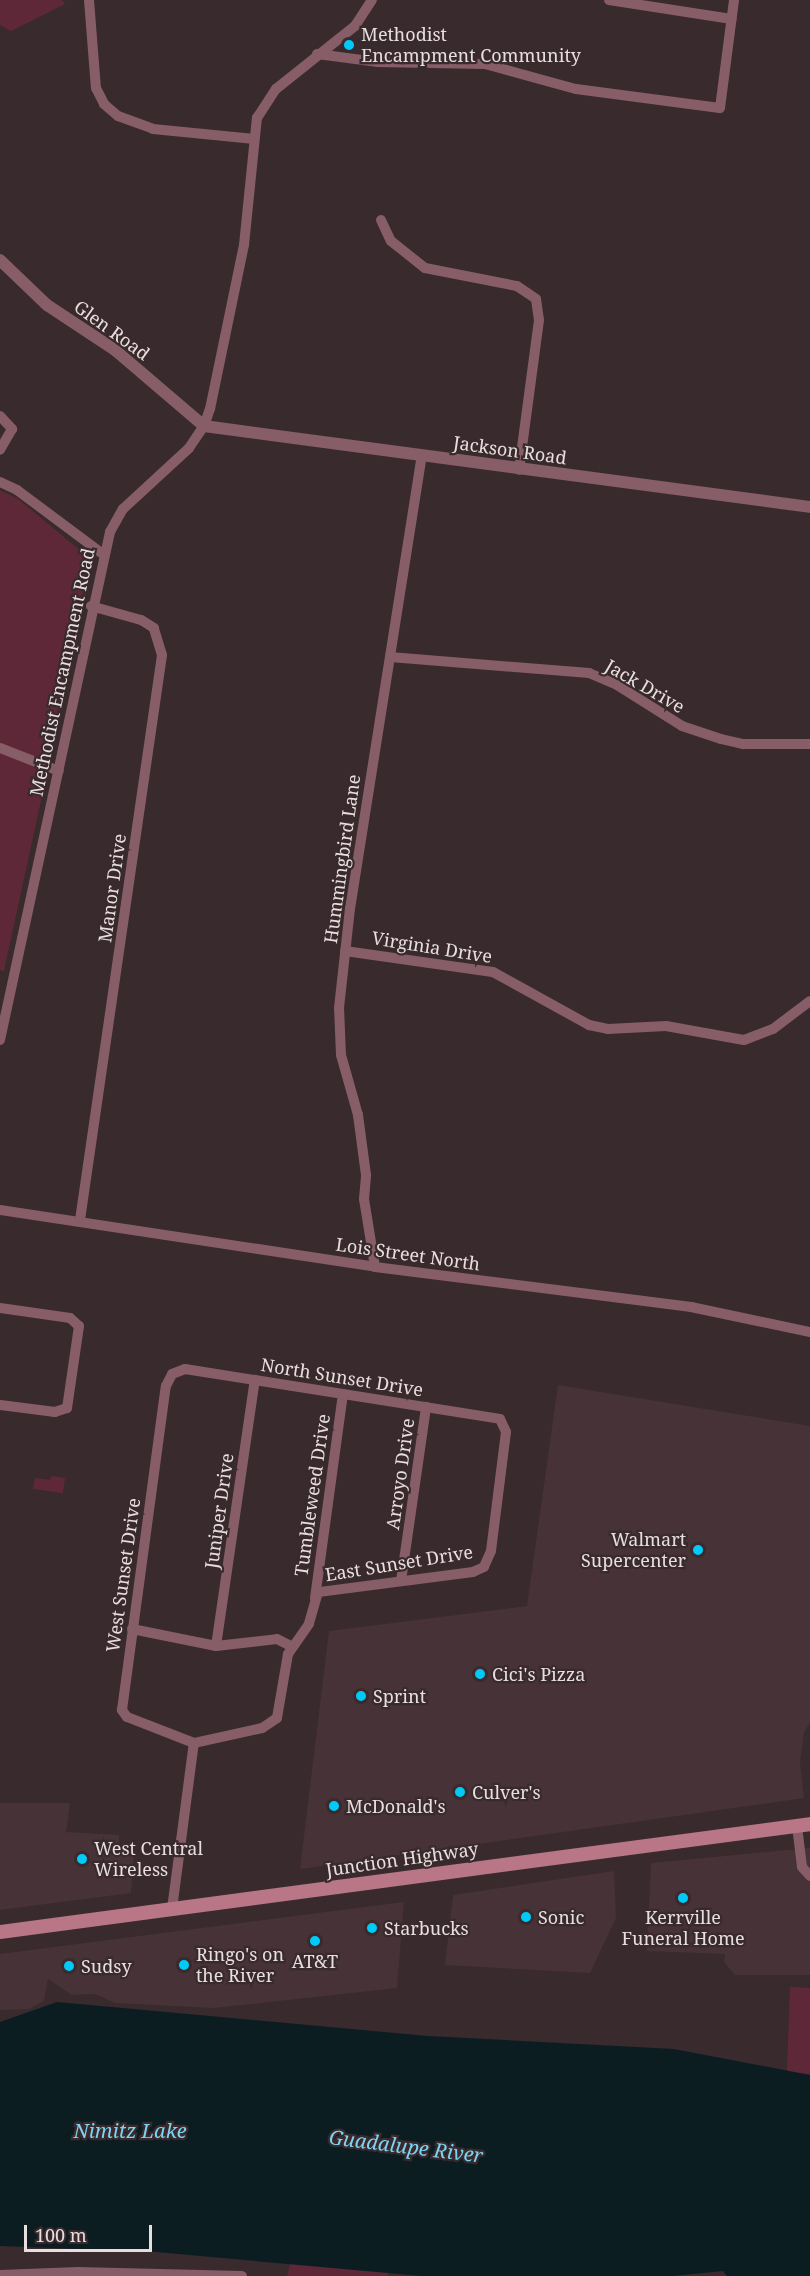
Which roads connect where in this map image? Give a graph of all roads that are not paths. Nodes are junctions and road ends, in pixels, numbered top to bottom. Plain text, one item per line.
1 (88, 0) edge
2 (372, 0) edge
3 (609, 0) edge
4 (734, 0) edge
5 (732, 19) junction
6 (318, 54) junction
7 (255, 139) junction
8 (381, 220) dead end
9 (0, 260) edge
10 (0, 416) edge
11 (204, 426) junction
12 (0, 450) edge
13 (422, 456) junction
14 (519, 470) junction
15 (0, 482) edge
16 (810, 507) edge
17 (103, 554) junction
18 (91, 606) junction
19 (390, 657) junction
20 (810, 744) edge
21 (0, 748) edge
22 (58, 771) junction
23 (345, 951) junction
24 (810, 1001) edge
25 (0, 1040) edge
26 (0, 1210) edge
27 (80, 1220) junction
28 (375, 1267) junction
29 (0, 1308) edge
30 (810, 1332) edge
31 (179, 1370) joint
32 (255, 1380) junction
33 (343, 1394) junction
34 (0, 1405) edge
35 (426, 1407) junction
36 (500, 1419) joint
37 (402, 1581) junction
38 (314, 1601) junction
39 (132, 1629) junction
40 (216, 1646) junction
41 (291, 1646) junction
42 (194, 1743) junction
43 (804, 1825) edge
44 (810, 1876) edge
45 (172, 1909) junction
46 (0, 1932) edge
47 (0, 2275) edge
48 (242, 2276) edge

1 - 7 street
2 - 6 street, Methodist Encampment Road
3 - 5 street
4 - 5 street
5 - 6 street
6 - 7 street, Methodist Encampment Road
7 - 11 street, Methodist Encampment Road
8 - 14 street
9 - 11 street, Glen Road
10 - 12 street
11 - 13 street, Jackson Road
11 - 17 street, Methodist Encampment Road
13 - 14 street, Jackson Road
13 - 19 street, Hummingbird Lane
14 - 16 street, Jackson Road
15 - 17 street
17 - 18 street, Methodist Encampment Road
18 - 22 street, Methodist Encampment Road
18 - 27 street, Manor Drive
19 - 20 street, Jack Drive
19 - 23 street, Hummingbird Lane
21 - 22 street
22 - 25 street, Methodist Encampment Road
23 - 24 street, Virginia Drive
23 - 28 street, Hummingbird Lane
26 - 27 street, Lois Street North
27 - 28 street, Lois Street North
28 - 30 street, Lois Street North
29 - 34 street
31 - 32 street, North Sunset Drive
31 - 39 street, West Sunset Drive
32 - 33 street, North Sunset Drive
32 - 40 street, Juniper Drive
33 - 35 street, North Sunset Drive
33 - 38 street, Tumbleweed Drive
35 - 36 street, North Sunset Drive
35 - 37 street, Arroyo Drive
36 - 37 street, East Sunset Drive
37 - 38 street, East Sunset Drive
38 - 41 street, East Sunset Drive
39 - 40 street
39 - 42 street, West Sunset Drive
40 - 41 street
41 - 42 street, East Sunset Drive
42 - 45 street
43 - 44 street
43 - 45 main road, Junction Highway
45 - 46 main road, Junction Highway
47 - 48 street

